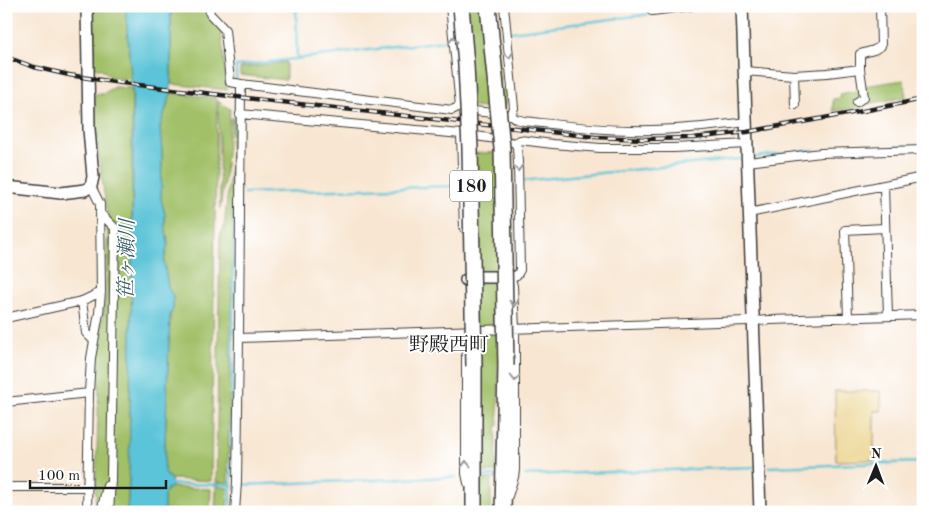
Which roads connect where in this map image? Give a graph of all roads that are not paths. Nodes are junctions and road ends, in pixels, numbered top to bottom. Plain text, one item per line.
1 (87, 6) edge
2 (209, 6) edge
3 (450, 6) edge
4 (461, 6) edge
5 (488, 6) edge
6 (495, 6) edge
7 (504, 6) edge
8 (691, 6) edge
9 (742, 6) edge
10 (880, 6) edge
11 (652, 11) dead end
12 (860, 69) junction
13 (744, 71) junction
14 (794, 75) junction
15 (238, 83) junction
16 (503, 90) dead end
17 (857, 102) dead end
18 (795, 105) dead end
19 (460, 106) junction
20 (240, 114) junction
21 (511, 114) junction
22 (746, 122) junction
23 (461, 134) junction
24 (515, 143) junction
25 (747, 144) junction
26 (923, 150) edge
27 (748, 162) junction
28 (508, 169) dead end
29 (923, 178) edge
30 (91, 186) junction
31 (884, 186) junction
32 (6, 187) edge
33 (100, 213) junction
34 (749, 213) junction
35 (885, 228) junction
36 (510, 277) junction
37 (466, 280) junction
38 (101, 292) junction
39 (82, 301) junction
40 (923, 315) edge
41 (888, 316) junction
42 (6, 318) edge
43 (848, 318) junction
44 (754, 321) junction
45 (515, 329) junction
46 (467, 331) junction
47 (239, 338) junction
48 (94, 341) junction
49 (89, 393) junction
50 (6, 402) edge
51 (111, 480) junction
52 (6, 487) edge
53 (88, 487) junction
54 (504, 511) edge
55 (87, 512) edge
56 (101, 512) edge
57 (109, 512) edge
58 (235, 512) edge
59 (474, 512) edge
60 (760, 512) edge

1 - 30 street
2 - 15 street
19 -> 3 street
4 - 59 highway, 180, bridge
5 - 54 highway, 180, bridge
6 - 16 street
7 -> 21 street
8 - 11 street
9 - 13 street
10 - 12 street
12 - 14 street
12 - 17 street
13 - 14 street
13 - 22 street
14 - 18 street
15 - 19 street
15 - 20 street
19 - 21 street
20 - 23 street
20 - 47 street
21 - 22 street
22 - 25 street
23 - 24 street
23 - 37 street
24 - 25 street
24 -> 36 street
25 - 27 street
26 - 27 street
27 - 34 street
28 - 36 street
29 - 31 street
30 - 32 street
30 - 33 street
31 - 34 street
31 - 35 street
33 - 38 street
33 - 51 street
34 - 44 street
35 - 41 street
35 - 43 street
36 - 37 street
36 -> 45 street
37 - 46 street
38 - 39 street
38 - 48 street
39 - 42 street
39 - 48 street
40 - 41 street
41 - 43 street
43 - 44 street
44 - 45 street
44 - 60 street
45 - 46 street
45 -> 54 street
46 - 47 street
59 -> 46 street
47 - 58 street
48 - 49 street
49 - 50 street
49 - 53 street
51 - 56 street
51 - 57 street
52 - 53 street
53 - 55 street

